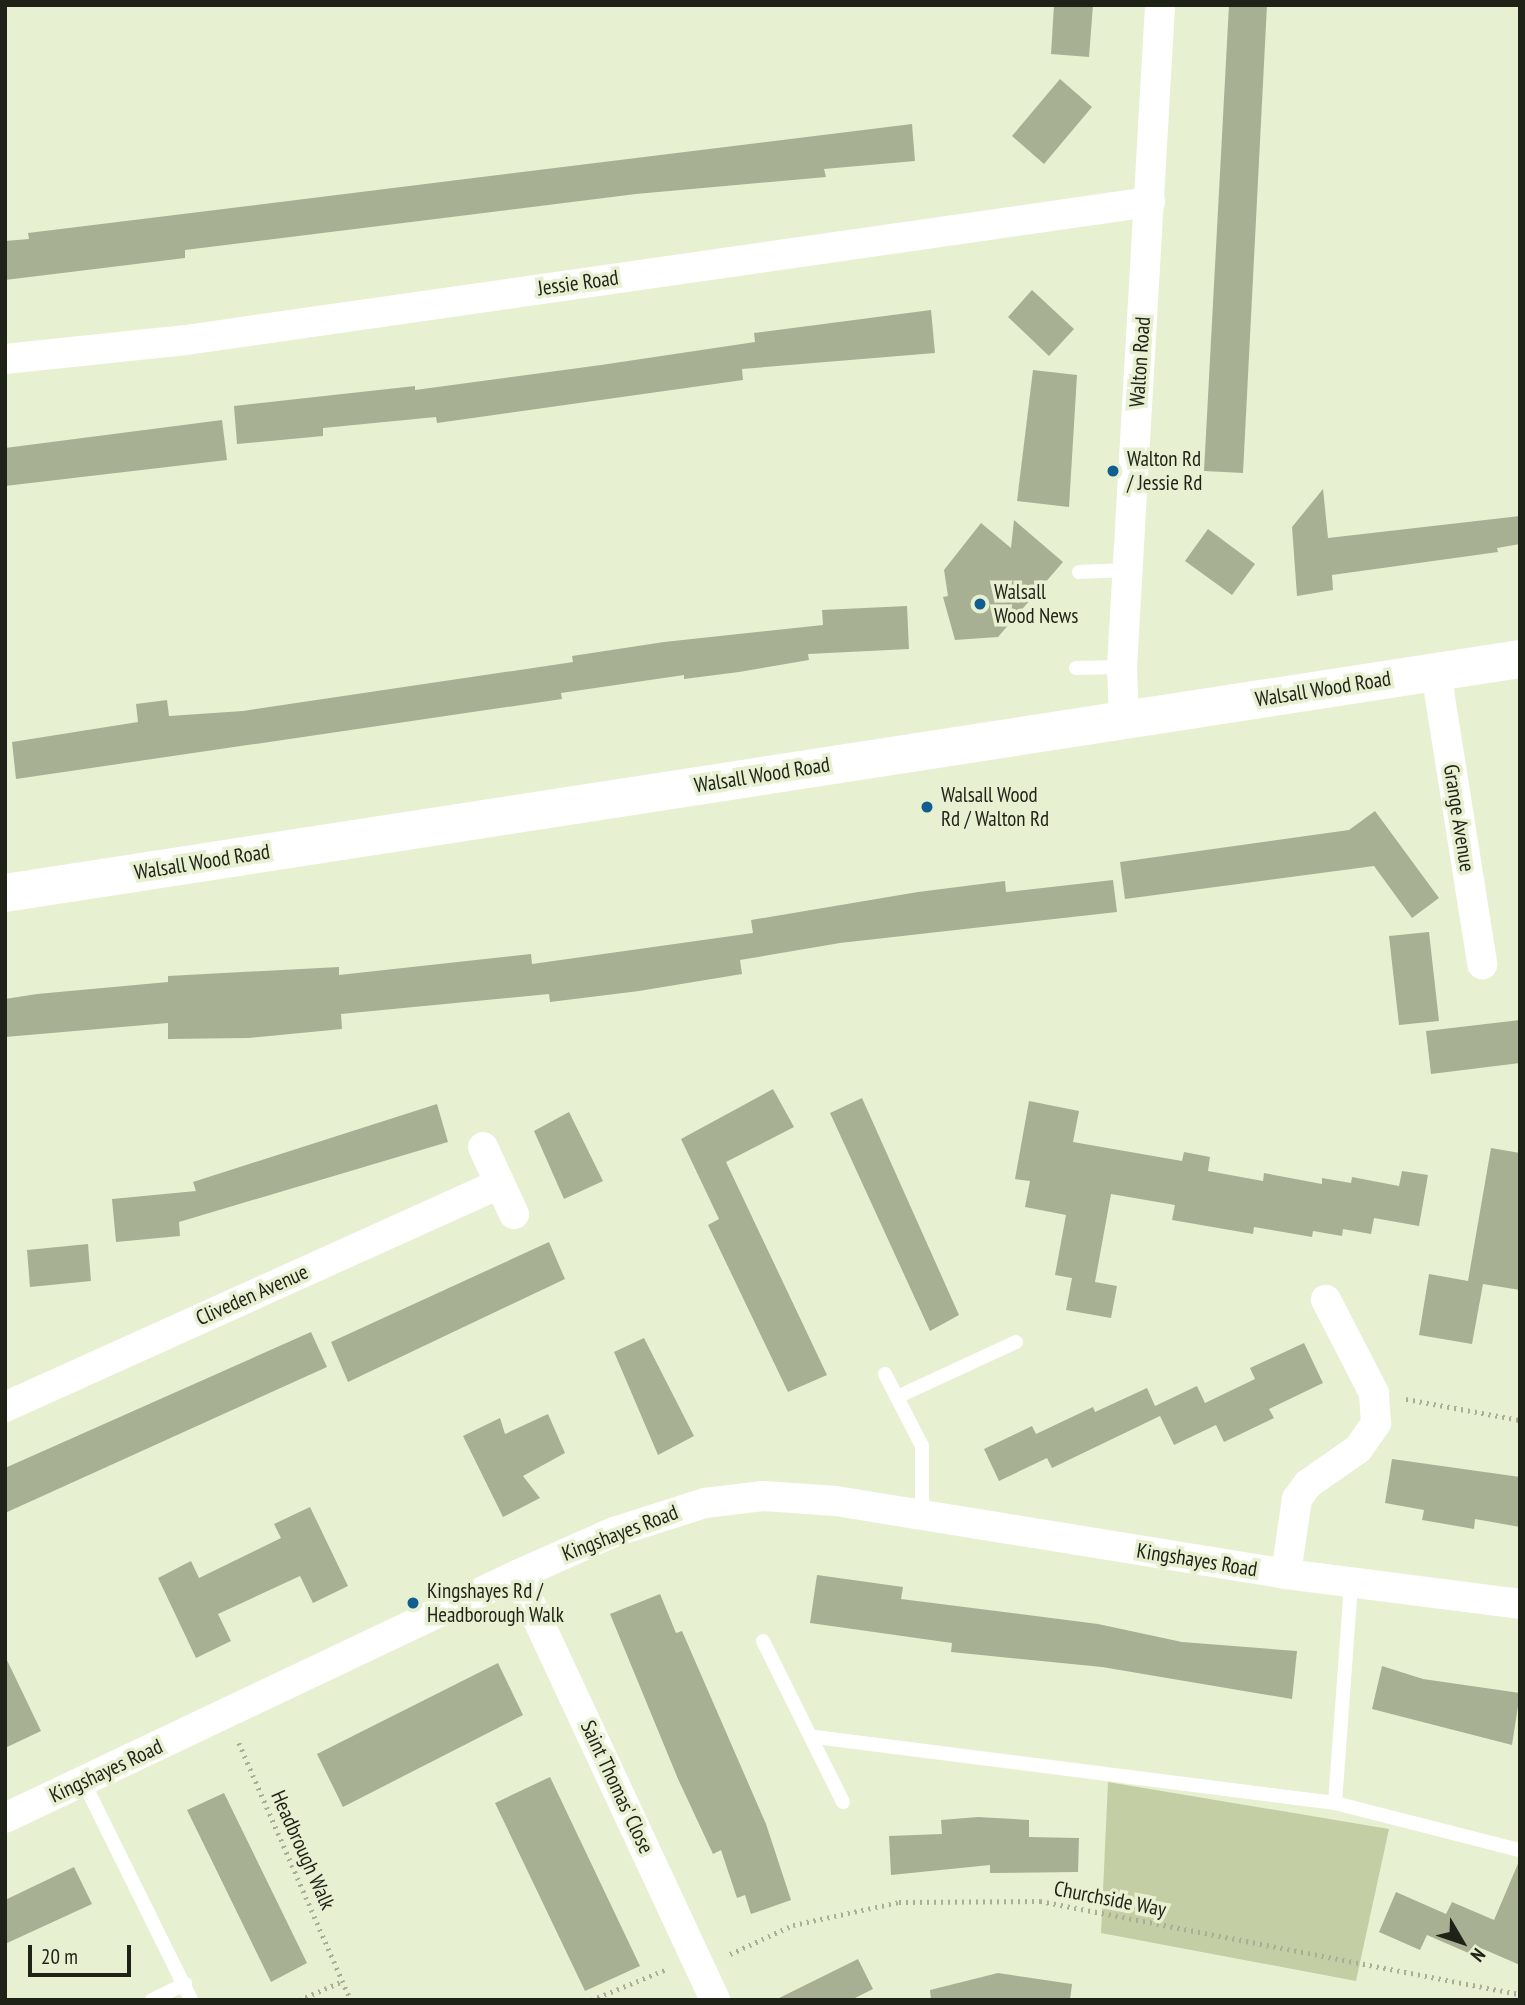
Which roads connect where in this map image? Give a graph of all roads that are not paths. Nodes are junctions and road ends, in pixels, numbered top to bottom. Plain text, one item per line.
1 (1160, 5) edge
2 (1150, 202) junction
3 (5, 359) edge
4 (1127, 570) junction
5 (1079, 572) dead end
6 (1520, 659) edge
7 (1122, 667) junction
8 (1076, 668) dead end
9 (1436, 672) junction
10 (1125, 719) junction
11 (5, 893) edge
12 (1482, 964) dead end
13 (484, 1147) dead end
14 (499, 1184) junction
15 (514, 1214) dead end
16 (1326, 1300) dead end
17 (1016, 1342) dead end
18 (885, 1374) dead end
19 (897, 1398) junction
20 (5, 1407) edge
21 (922, 1515) junction
22 (1286, 1574) junction
23 (517, 1576) junction
24 (1351, 1583) junction
25 (1520, 1604) edge
26 (764, 1641) dead end
27 (815, 1737) junction
28 (83, 1782) junction
29 (842, 1802) dead end
30 (1335, 1803) junction
31 (5, 1818) edge
32 (1520, 1850) edge
33 (185, 1984) junction
34 (152, 2000) edge
35 (191, 2000) edge
36 (715, 2000) edge

1 - 2 street, Walton Road
2 - 3 street, Jessie Road
2 - 4 street, Walton Road
4 - 5 lane
4 - 7 street, Walton Road
6 - 9 street, Walsall Wood Road
7 - 8 lane
7 - 10 street, Walton Road
9 - 10 street, Walsall Wood Road
9 - 12 street, Grange Avenue
10 - 11 street, Walsall Wood Road
13 - 14 street
14 - 15 street
14 - 20 street, Cliveden Avenue
16 - 22 street, Kingshayes Road
17 - 19 lane
18 - 19 lane
19 - 21 lane
21 - 22 street, Kingshayes Road
21 - 23 street, Kingshayes Road
22 - 24 street, Kingshayes Road
23 - 28 street, Kingshayes Road
23 - 36 street, Saint Thomas' Close
24 - 25 street, Kingshayes Road
24 - 30 lane
26 - 27 lane
27 - 29 lane
27 - 30 lane
28 - 31 street, Kingshayes Road
28 - 33 lane
30 - 32 lane
33 - 34 lane
33 - 35 lane

